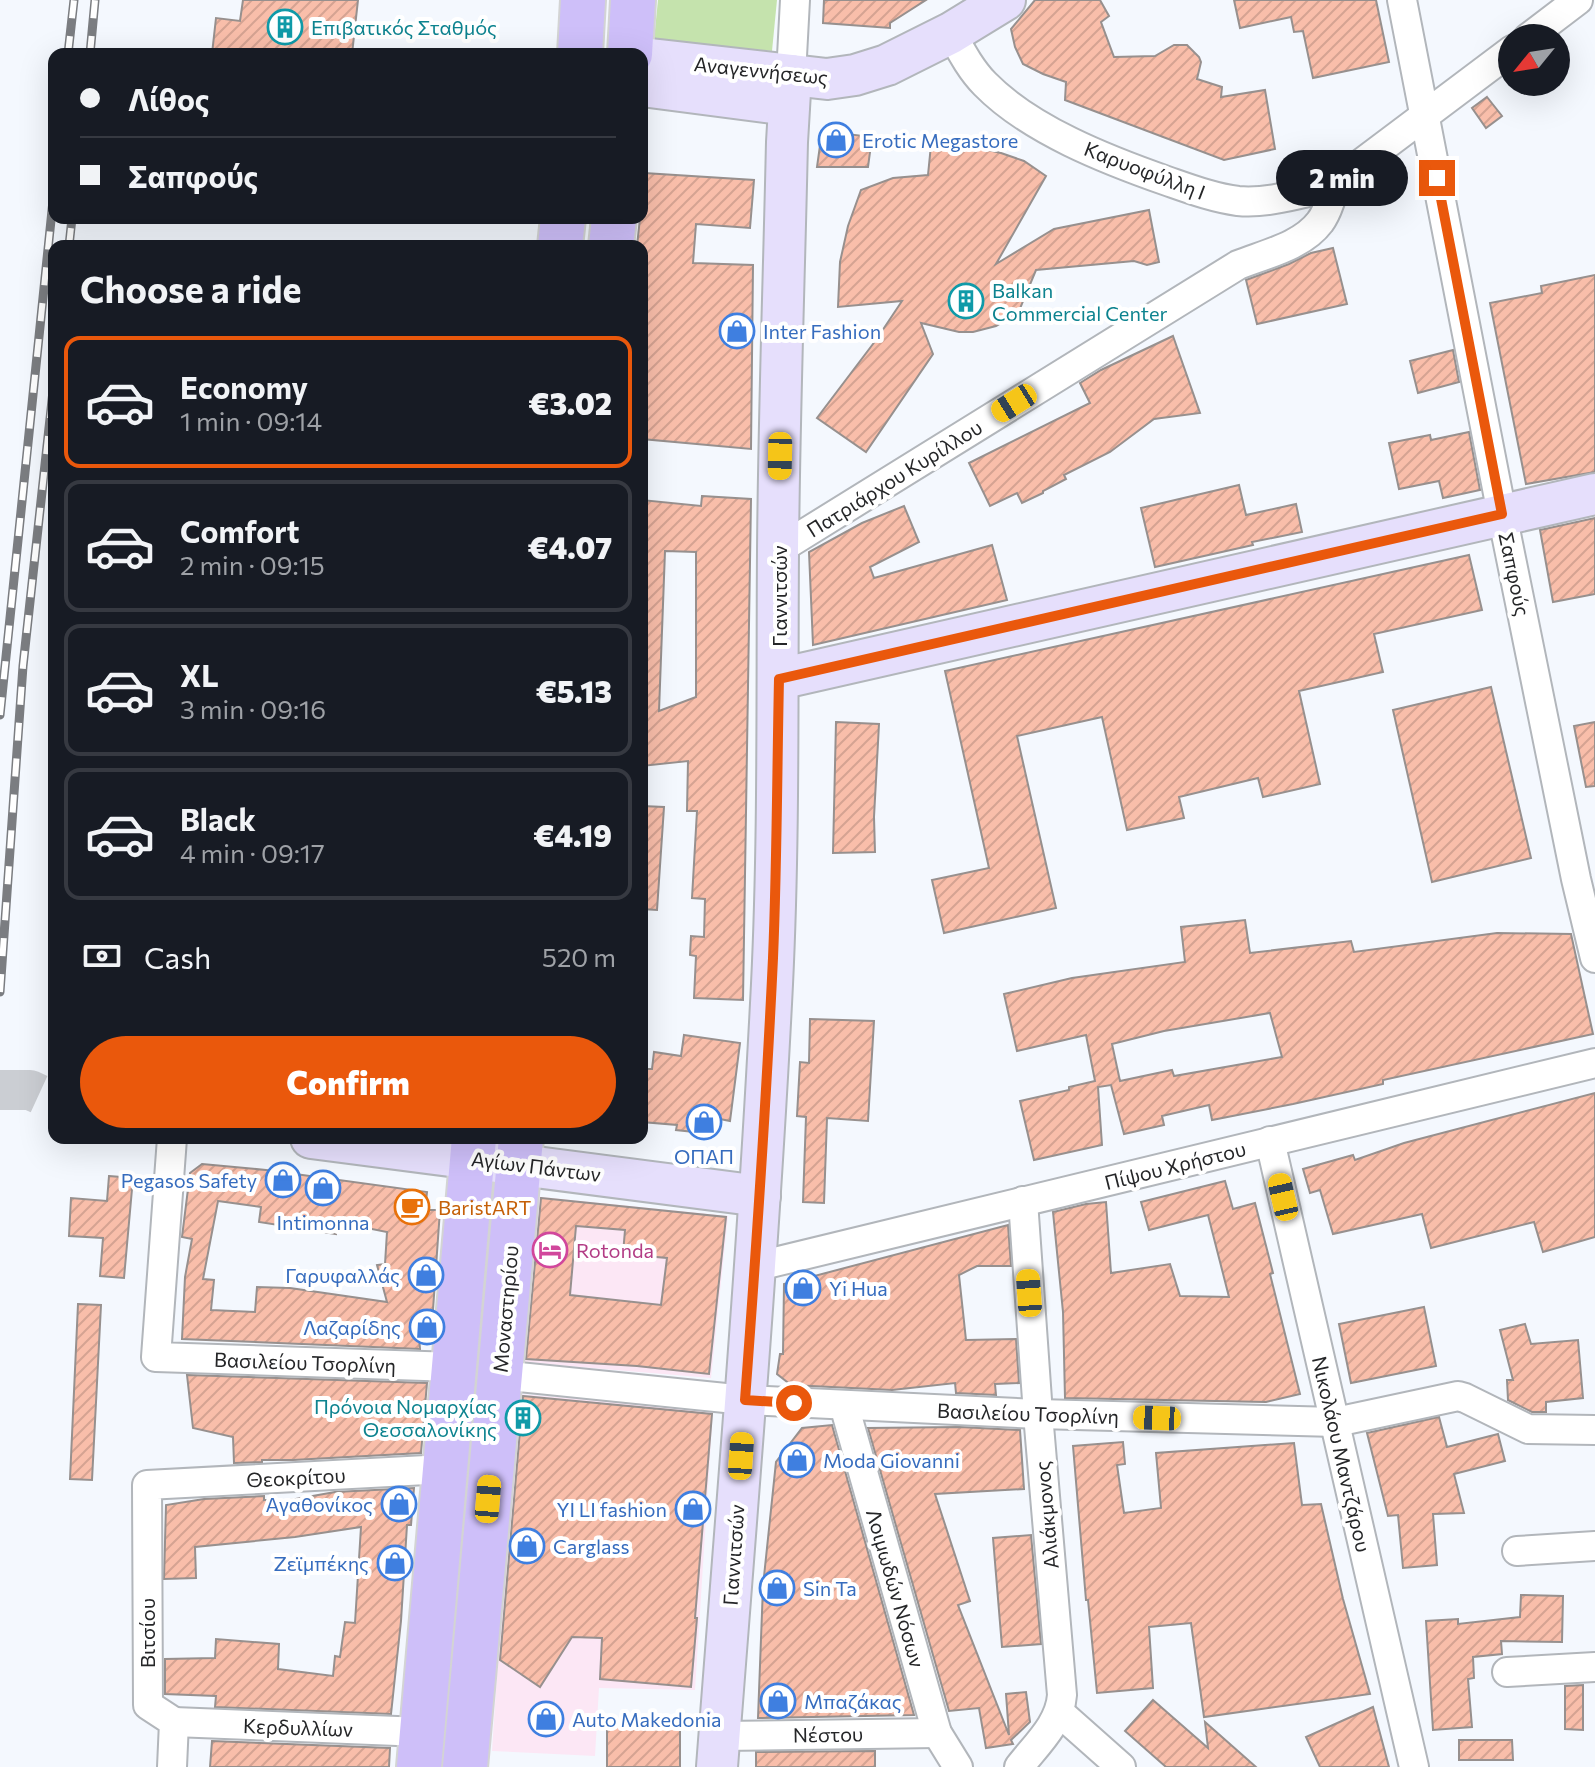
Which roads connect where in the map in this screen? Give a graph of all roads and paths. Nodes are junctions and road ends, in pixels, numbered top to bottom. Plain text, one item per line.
1 (583, 0) edge
2 (633, 0) edge
3 (795, 0) edge
4 (1402, 0) edge
5 (1578, 0) edge
6 (980, 12) edge
7 (1546, 24) edge
8 (581, 48) edge
9 (630, 48) edge
10 (648, 59) edge
11 (1498, 61) edge
12 (648, 86) edge
13 (790, 90) junction
14 (1425, 117) junction
15 (1335, 186) junction
16 (1595, 494) edge
17 (1502, 514) junction
18 (778, 550) junction
19 (779, 679) junction
20 (1595, 958) edge
21 (1595, 1063) edge
22 (1270, 1141) junction
23 (172, 1144) edge
24 (408, 1144) edge
25 (473, 1148) edge
26 (519, 1151) edge
27 (760, 1196) junction
28 (1023, 1201) junction
29 (754, 1267) junction
30 (454, 1367) junction
31 (499, 1375) junction
32 (745, 1400) junction
33 (844, 1405) junction
34 (1038, 1414) junction
35 (1336, 1422) junction
36 (1595, 1430) edge
37 (445, 1469) junction
38 (147, 1485) joint
39 (1595, 1546) edge
40 (1517, 1551) dead end
41 (1595, 1667) edge
42 (1507, 1672) dead end
43 (1059, 1712) junction
44 (174, 1722) junction
45 (937, 1733) junction
46 (421, 1749) edge
47 (718, 1751) edge
48 (172, 1767) edge
49 (465, 1767) edge
50 (958, 1767) edge
51 (1019, 1767) edge
52 (1121, 1767) edge
53 (1414, 1767) edge

1 - 8 main road
2 - 9 main road
3 - 13 street, Γιαννιτσών
4 - 14 street, Σαπφούς
5 - 7 street
6 - 13 main road, Αναγεννήσεως
6 - 15 street, Καρυοφύλλη Ι
10 - 13 main road, Αναγεννήσεως
11 - 14 street, Πατριάρχου Κυρίλλου
12 - 13 main road, Αναγεννήσεως
13 - 18 main road, Γιαννιτσών
14 - 15 street, Πατριάρχου Κυρίλλου
14 - 17 street, Σαπφούς
15 - 18 street, Πατριάρχου Κυρίλλου
16 - 17 main road
17 - 19 main road
17 - 20 street, Σαπφούς
18 - 19 main road, Γιαννιτσών
19 - 27 main road, Γιαννιτσών
21 - 22 street, Πίψου Χρήστου
22 - 28 street, Πίψου Χρήστου
22 - 35 street, Νικολάου Μαντζάρου
23 - 30 street, Βασιλείου Τσορλίνη
24 - 25 main road, Αγίων Πάντων
25 - 26 main road, Αγίων Πάντων
25 - 30 main road
26 - 27 main road, Αγίων Πάντων
26 - 31 main road, Μοναστηρίου
27 - 29 main road, Γιαννιτσών
28 - 29 street, Πίψου Χρήστου
28 - 34 street, Αλιάκμονος
29 - 32 main road, Γιαννιτσών
30 - 37 main road
31 - 32 street, Βασιλείου Τσορλίνη
31 - 49 main road, Μοναστηρίου
32 - 33 street, Βασιλείου Τσορλίνη
32 - 47 main road, Γιαννιτσών
33 - 34 street, Βασιλείου Τσορλίνη
33 - 45 street, Λοιμωδών Νόσων
34 - 35 street, Βασιλείου Τσορλίνη
34 - 43 street, Αλιάκμονος
35 - 36 street, Βασιλείου Τσορλίνη
35 - 53 street, Νικολάου Μαντζάρου
37 - 38 street, Θεοκρίτου
37 - 46 main road
38 - 44 street, Βιτσίου
39 - 40 street
41 - 42 street
43 - 51 street
43 - 52 street
44 - 46 street, Κερδυλλίων
44 - 48 street
45 - 47 street, Νέστου
45 - 50 street, Λοιμωδών Νόσων

